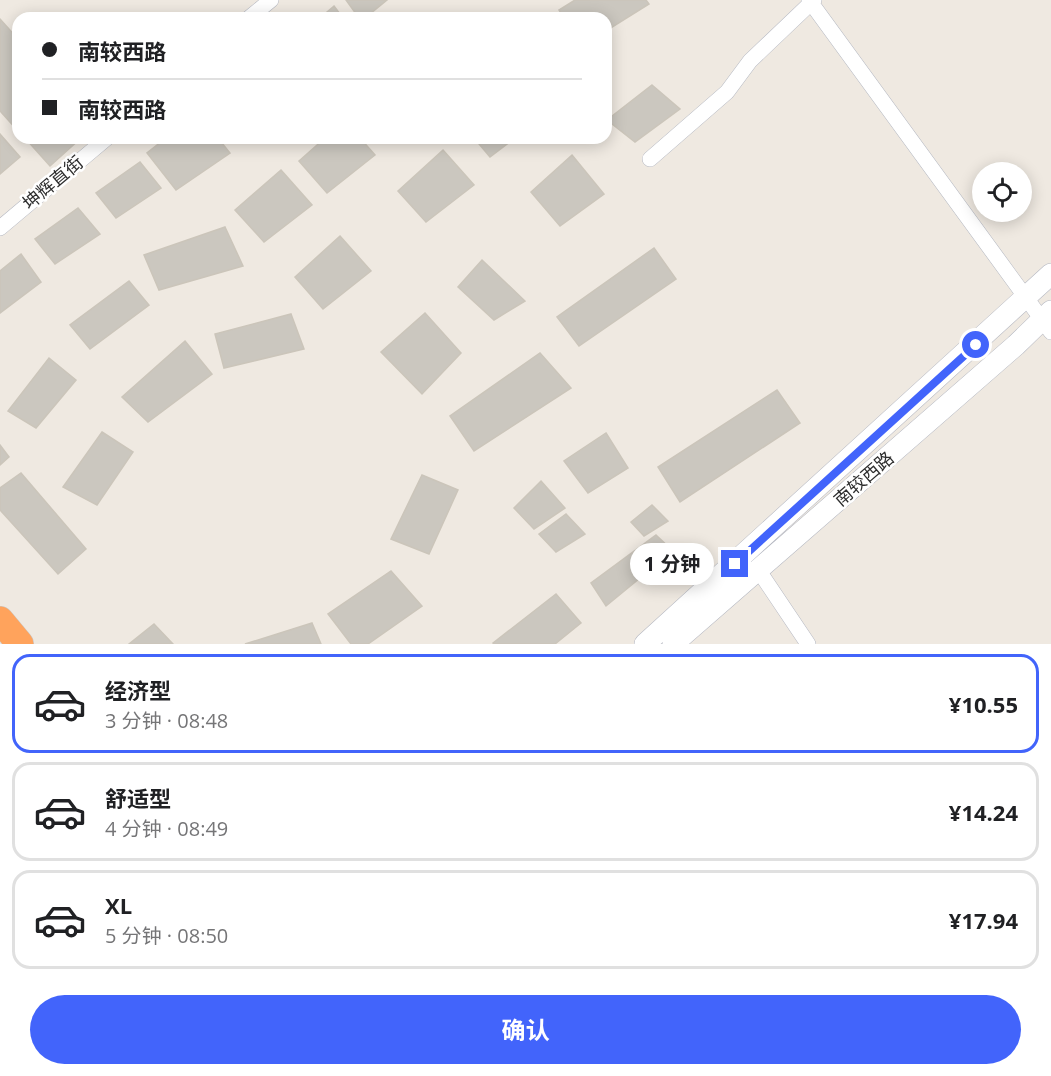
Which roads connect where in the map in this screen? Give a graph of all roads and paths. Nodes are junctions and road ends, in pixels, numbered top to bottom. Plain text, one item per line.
1 (271, 0) edge
2 (811, 1) edge
3 (256, 12) edge
4 (100, 144) edge
5 (650, 159) dead end
6 (0, 228) edge
7 (1051, 274) edge
8 (1027, 297) junction
9 (1048, 320) edge
10 (759, 571) junction
11 (0, 620) edge
12 (20, 644) edge
13 (645, 644) edge
14 (674, 644) edge
15 (807, 644) edge

1 - 3 street
2 - 5 street
2 - 8 street
4 - 6 street, 坤辉直街
7 - 8 main road, 南较西路
8 - 9 street
8 - 13 main road, 南较西路
9 - 10 main road, 南较西路
10 - 14 main road, 南较西路
10 - 15 street
11 - 12 highway

